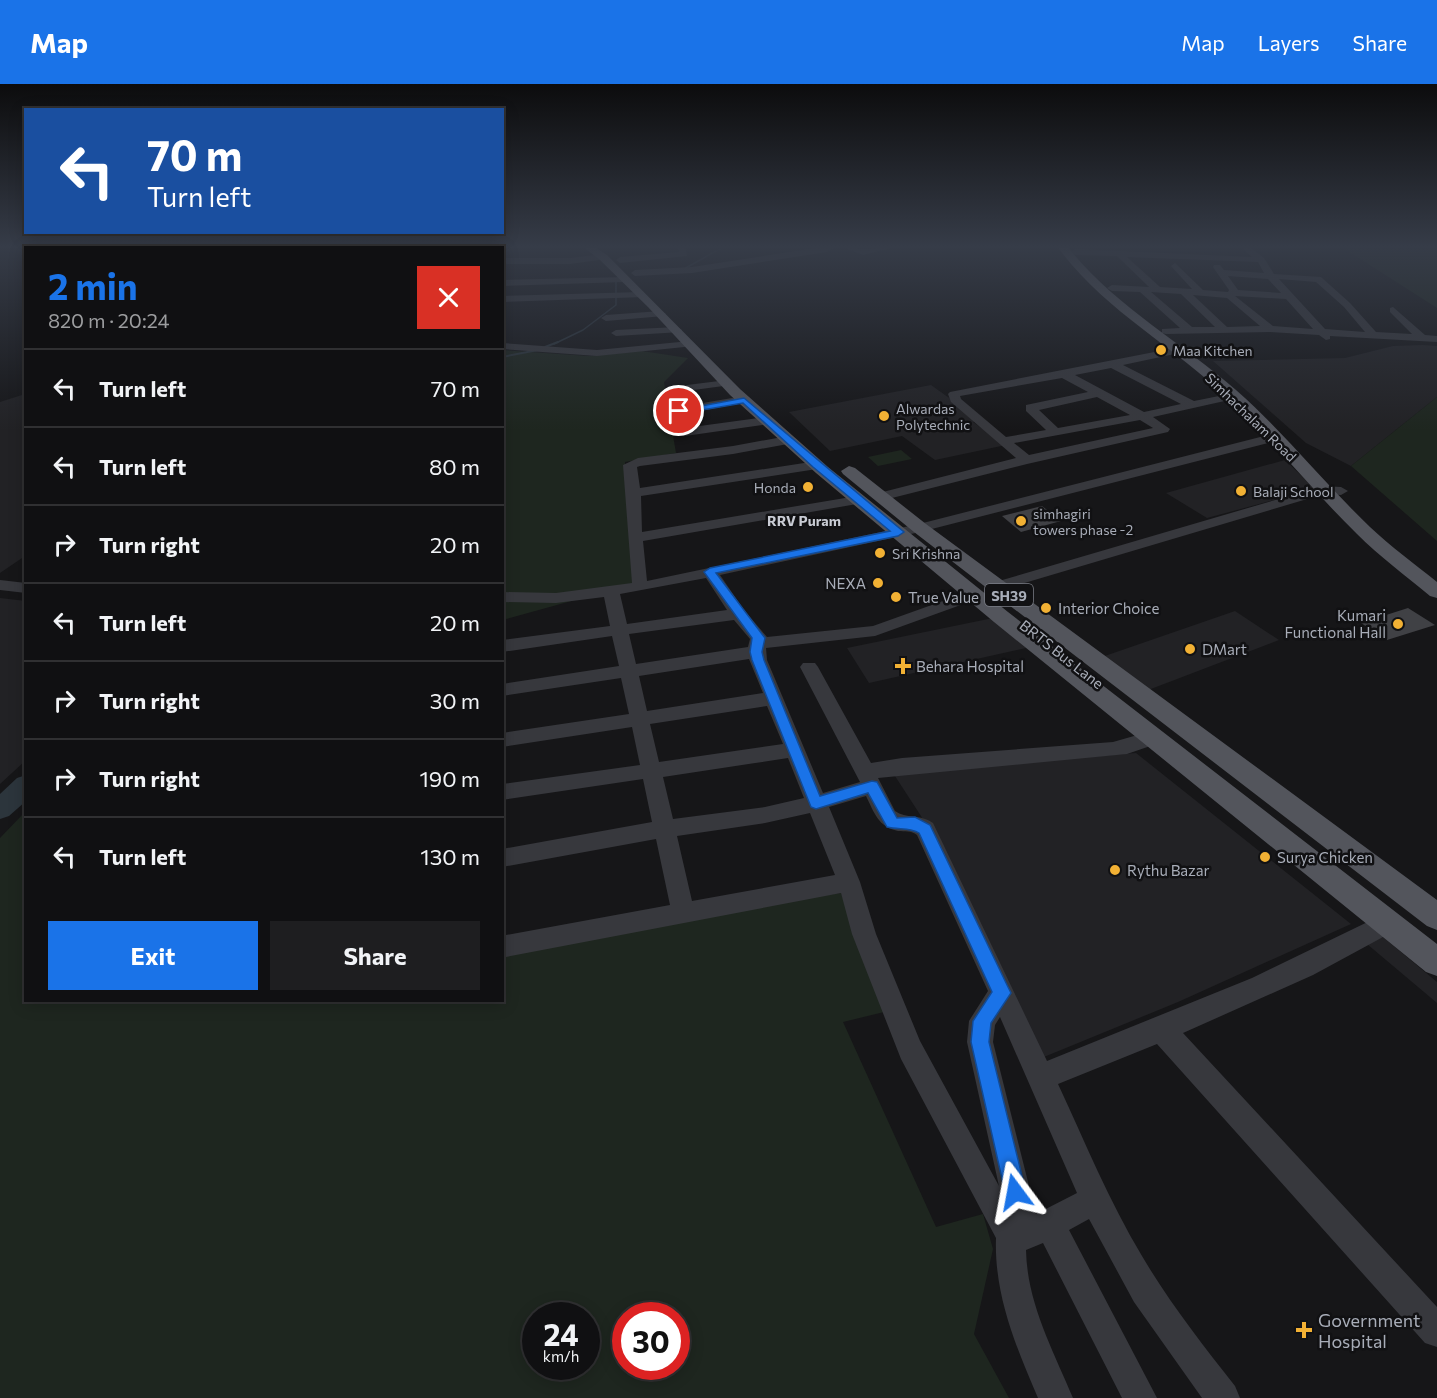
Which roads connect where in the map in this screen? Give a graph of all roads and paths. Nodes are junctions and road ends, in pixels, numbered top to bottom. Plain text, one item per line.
1 (654, 307) edge
2 (667, 307) edge
3 (675, 307) edge
4 (1126, 307) edge
5 (1134, 307) edge
6 (1163, 307) edge
7 (1201, 307) edge
8 (1246, 307) edge
9 (1299, 307) edge
10 (1349, 307) edge
11 (1393, 310) dead end
12 (661, 314) junction
13 (606, 318) dead end
14 (1223, 329) junction
15 (1270, 329) junction
16 (677, 330) junction
17 (1189, 330) junction
18 (1160, 331) junction
19 (1322, 332) junction
20 (616, 333) dead end
21 (637, 333) junction
22 (1373, 335) junction
23 (1422, 338) junction
24 (1437, 339) edge
25 (690, 344) junction
26 (1333, 344) dead end
27 (504, 346) edge
28 (647, 348) junction
29 (1180, 350) junction
30 (1112, 364) junction
31 (1064, 374) junction
32 (727, 383) junction
33 (671, 390) dead end
34 (1098, 393) junction
35 (1236, 394) junction
36 (744, 400) junction
37 (1192, 405) junction
38 (679, 411) dead end
39 (1142, 416) junction
40 (766, 421) junction
41 (685, 432) dead end
42 (1055, 432) junction
43 (1276, 437) junction
44 (788, 440) junction
45 (1005, 441) junction
46 (1026, 460) junction
47 (816, 465) junction
48 (1323, 490) junction
49 (1341, 491) junction
50 (634, 493) junction
51 (880, 496) junction
52 (857, 500) junction
53 (909, 530) junction
54 (635, 538) junction
55 (710, 572) junction
56 (1437, 580) edge
57 (0, 585) edge
58 (998, 586) junction
59 (640, 587) junction
60 (24, 588) edge
61 (611, 592) junction
62 (1437, 592) edge
63 (974, 595) junction
64 (504, 597) edge
65 (738, 614) junction
66 (620, 630) junction
67 (504, 646) edge
68 (757, 648) junction
69 (808, 667) dead end
70 (629, 672) junction
71 (504, 690) edge
72 (775, 698) junction
73 (640, 720) junction
74 (1155, 737) junction
75 (504, 740) edge
76 (795, 750) junction
77 (651, 771) junction
78 (869, 779) junction
79 (504, 792) edge
80 (816, 803) junction
81 (664, 829) junction
82 (504, 858) edge
83 (849, 882) junction
84 (683, 913) junction
85 (1437, 917) edge
86 (1388, 923) junction
87 (506, 946) dead end
88 (1437, 946) edge
89 (1437, 962) edge
90 (1002, 993) junction
91 (1162, 1030) junction
92 (1041, 1077) junction
93 (1097, 1199) junction
94 (1028, 1230) junction
95 (1437, 1331) edge
96 (1056, 1398) edge
97 (1140, 1398) edge
98 (1222, 1398) edge

1 - 12 main road, SH39
2 - 53 main road, BRTS Bus Lane
3 - 51 main road, SH39
4 - 18 main road, Simhachalam Road
5 - 18 main road
6 - 17 street
7 - 14 street
8 - 15 street
9 - 19 street
10 - 22 street
11 - 23 street
12 - 13 street
12 - 16 main road, SH39
14 - 15 street
14 - 17 street
15 - 19 street
16 - 21 street
16 - 25 main road, SH39
17 - 18 street
18 - 29 main road, Simhachalam Road
18 - 35 main road
19 - 22 street
19 - 26 street
20 - 21 street
21 - 28 street
22 - 23 street
23 - 24 street
25 - 28 street
25 - 32 main road, SH39
27 - 28 street
29 - 30 street
29 - 35 main road, Simhachalam Road
30 - 31 street
30 - 37 street
31 - 34 street
31 - 45 street
32 - 33 street
32 - 36 main road, SH39
34 - 39 street
34 - 42 street
35 - 37 street
35 - 43 main road, Simhachalam Road
35 - 49 main road
36 - 38 street
36 - 40 main road, SH39
37 - 39 street
39 - 42 street
39 - 46 street
40 - 41 street
40 - 44 main road, SH39
42 - 45 street
43 - 48 main road, Simhachalam Road
43 - 53 street
44 - 47 main road, SH39
44 - 50 street
45 - 46 street
46 - 51 street
47 - 50 street
47 - 52 main road, SH39
48 - 49 street
48 - 58 street
48 - 62 main road, Simhachalam Road
49 - 56 main road
50 - 54 street
51 - 53 main road, SH39
52 - 53 main road, SH39
52 - 54 street
53 - 55 street
53 - 58 main road, SH39
53 - 63 main road, SH39
53 - 88 main road, BRTS Bus Lane
54 - 59 street
55 - 59 street
55 - 65 street
57 - 60 street
58 - 85 main road, SH39
59 - 61 street
61 - 64 street
61 - 66 street
63 - 68 street
63 - 74 main road, SH39
65 - 66 street
65 - 68 street
66 - 67 street
66 - 70 street
68 - 70 street
68 - 72 street
69 - 78 street
70 - 71 street
70 - 73 street
72 - 73 street
72 - 76 street
73 - 75 street
73 - 77 street
74 - 78 street
74 - 86 main road, SH39
76 - 77 street
76 - 80 street
77 - 79 street
77 - 81 street
78 - 80 street
78 - 90 street
80 - 81 street
80 - 83 street
81 - 82 street
81 - 84 street
83 - 84 street
83 - 94 street
84 - 87 street
86 - 89 main road, SH39
86 - 91 street
90 - 92 street
90 - 94 street
91 - 92 street
91 - 95 street
92 - 93 street
93 - 94 street
93 - 98 street
94 - 96 street
94 - 97 street

